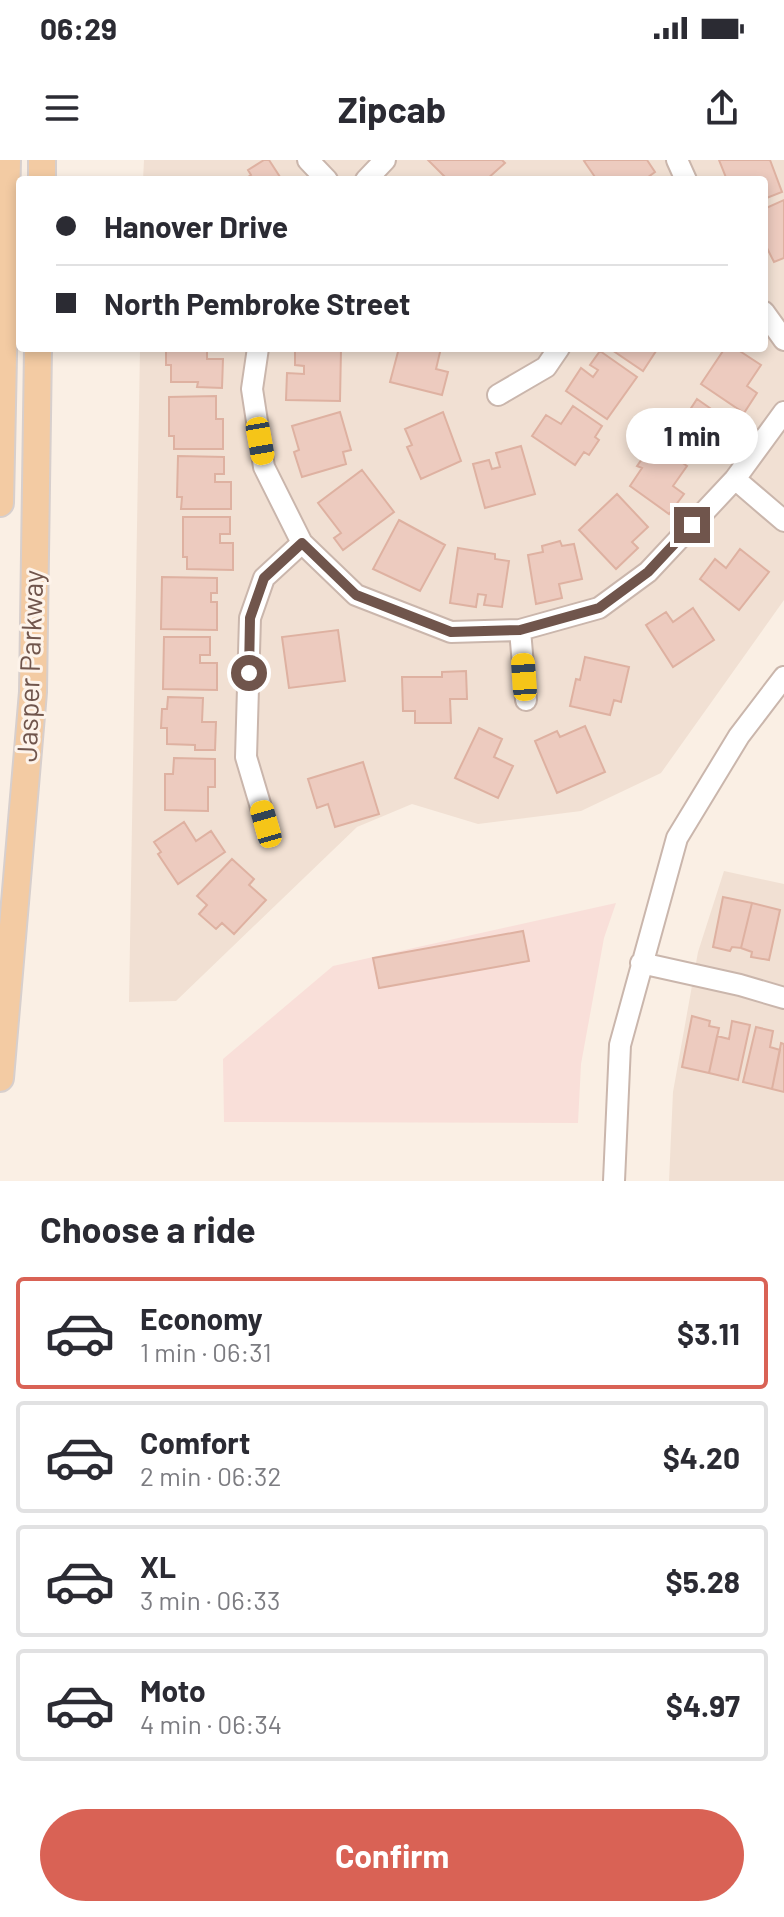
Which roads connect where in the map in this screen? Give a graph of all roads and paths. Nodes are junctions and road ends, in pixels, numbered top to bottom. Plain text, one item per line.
1 (7, 160) edge
2 (308, 160) edge
3 (385, 160) edge
4 (323, 176) edge
5 (370, 176) edge
6 (768, 318) edge
7 (784, 340) edge
8 (38, 352) edge
9 (257, 352) edge
10 (556, 352) edge
11 (498, 395) dead end
12 (784, 412) edge
13 (735, 479) junction
14 (0, 503) edge
15 (784, 521) edge
16 (302, 543) junction
17 (520, 630) junction
18 (784, 677) edge
19 (526, 700) dead end
20 (266, 824) dead end
21 (641, 963) junction
22 (784, 998) edge
23 (0, 1078) edge
24 (614, 1181) edge

1 - 14 main road
2 - 4 street
3 - 5 street
6 - 7 street
8 - 23 main road, Jasper Parkway
9 - 16 street
10 - 11 street
12 - 13 street
13 - 15 street
13 - 17 street
16 - 17 street
16 - 20 street
17 - 19 street
18 - 21 street
21 - 22 street
21 - 24 street

